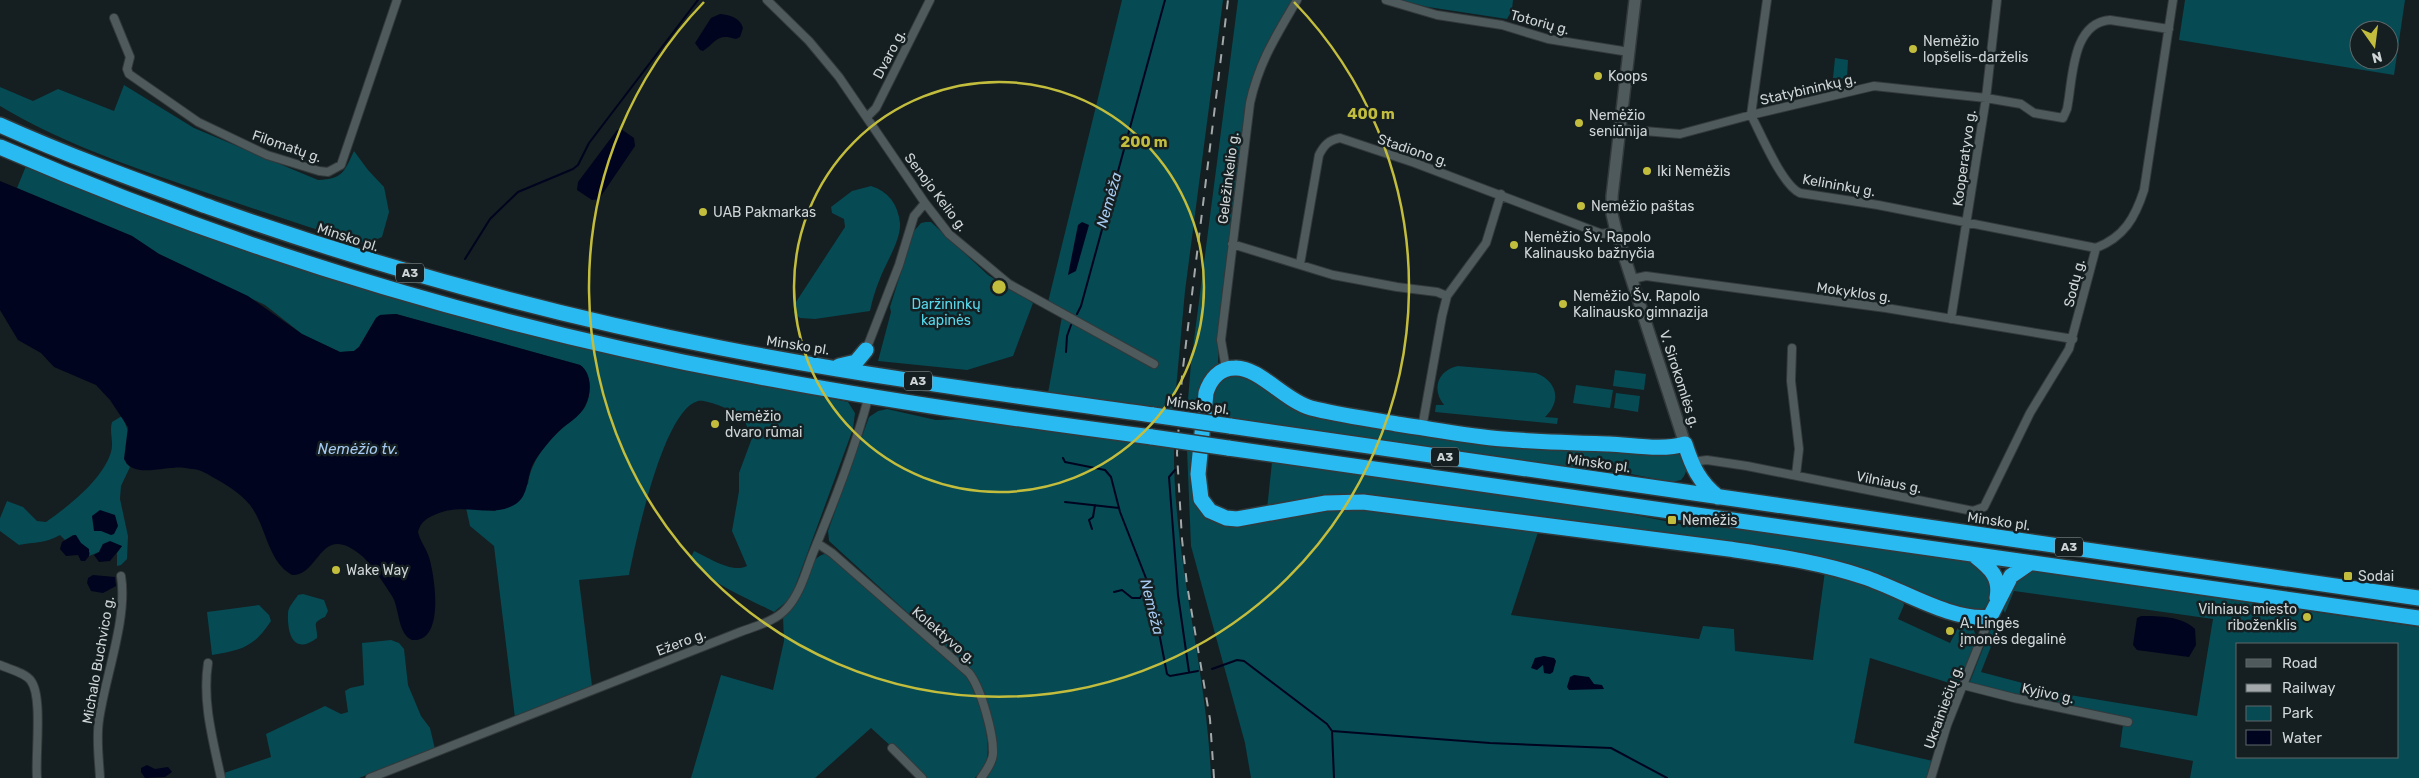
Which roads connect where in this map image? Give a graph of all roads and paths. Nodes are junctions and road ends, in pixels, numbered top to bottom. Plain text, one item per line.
1 (397, 0) edge
2 (767, 0) edge
3 (930, 0) edge
4 (1297, 0) edge
5 (1386, 0) edge
6 (1635, 0) edge
7 (1767, 0) edge
8 (1997, 0) edge
9 (2173, 0) edge
10 (114, 18) dead end
11 (2169, 29) junction
12 (1629, 52) junction
13 (1986, 98) junction
14 (1751, 115) junction
15 (867, 117) junction
16 (0, 125) edge
17 (1620, 129) junction
18 (0, 147) edge
19 (1501, 194) junction
20 (925, 203) junction
21 (1968, 221) junction
22 (1616, 231) junction
23 (1232, 244) junction
24 (2096, 248) junction
25 (1300, 264) junction
26 (1632, 279) junction
27 (1447, 296) junction
28 (1951, 319) junction
29 (2073, 339) junction
30 (1792, 348) dead end
31 (866, 350) junction
32 (1154, 364) dead end
33 (835, 367) junction
34 (1226, 369) junction
35 (884, 376) junction
36 (869, 395) junction
37 (1422, 428) junction
38 (1685, 444) junction
39 (1691, 464) junction
40 (1796, 475) junction
41 (1666, 489) junction
42 (1718, 497) junction
43 (1978, 510) joint
44 (817, 543) junction
45 (1972, 554) junction
46 (2030, 563) junction
47 (121, 576) dead end
48 (2419, 598) edge
49 (1997, 600) junction
50 (1990, 617) junction
51 (2419, 618) edge
52 (208, 663) dead end
53 (0, 665) edge
54 (1963, 685) junction
55 (2128, 722) dead end
56 (892, 748) dead end
57 (37, 778) edge
58 (100, 778) edge
59 (221, 778) edge
60 (370, 778) edge
61 (922, 778) edge
62 (981, 778) edge
63 (1931, 778) edge

1 - 10 street, Filomatų g.
2 - 15 street, Senojo Kelio g.
3 - 15 street, Dvaro g.
4 - 23 street, Geležinkelio g.
5 - 12 street, Totorių g.
6 - 12 main road, V. Sirokomlės g.
7 - 14 street, Statybininkų g.
8 - 13 street, Kooperatyvo g.
9 - 11 street, Sodų g.
11 - 13 street, Statybininkų g.
11 - 24 street, Sodų g.
12 - 17 main road, V. Sirokomlės g.
13 - 14 street, Statybininkų g.
13 - 21 street, Kooperatyvo g.
14 - 17 street
14 - 21 street, Kelininkų g.
15 - 20 street, Senojo Kelio g.
16 - 33 highway, Minsko pl. / A3
17 - 22 main road, V. Sirokomlės g.
18 - 36 highway, A3
19 - 22 street, Stadiono g.
19 - 25 street, Stadiono g.
19 - 27 street
20 - 31 street
20 - 32 street, Senojo Kelio g.
21 - 24 street, Kelininkų g.
21 - 28 street, Kooperatyvo g.
22 - 26 main road, V. Sirokomlės g.
23 - 25 street
23 - 34 street, Geležinkelio g.
24 - 29 street, Sodų g.
25 - 27 street
26 - 28 street, Mokyklos g.
26 - 38 main road, V. Sirokomlės g.
27 - 37 street
28 - 29 street, Mokyklos g.
29 - 43 street, Sodų g.
30 - 40 street
31 - 33 highway
31 - 35 highway
33 - 35 highway, Minsko pl. / A3
34 - 37 highway
34 - 50 highway
35 - 41 highway, Minsko pl. / A3, bridge
36 - 44 street, Ežero g.
36 - 45 highway, A3, bridge
37 - 38 highway
38 - 39 highway
39 - 40 street, Vilniaus g.
39 - 41 highway
39 - 42 highway
40 - 43 street, Vilniaus g.
41 - 42 highway, Minsko pl. / A3
42 - 48 highway, Minsko pl. / A3
44 - 60 street, Ežero g.
44 - 62 street, Kolektyvo g.
45 - 46 highway, A3
45 - 49 highway
46 - 49 highway
46 - 51 highway, A3
47 - 58 street, Michalo Buchvico g.
49 - 50 highway
50 - 54 street, Ukrainiečių g.
52 - 59 street
53 - 57 street
54 - 55 street, Kyjivo g.
54 - 63 street, Ukrainiečių g.
56 - 61 street

